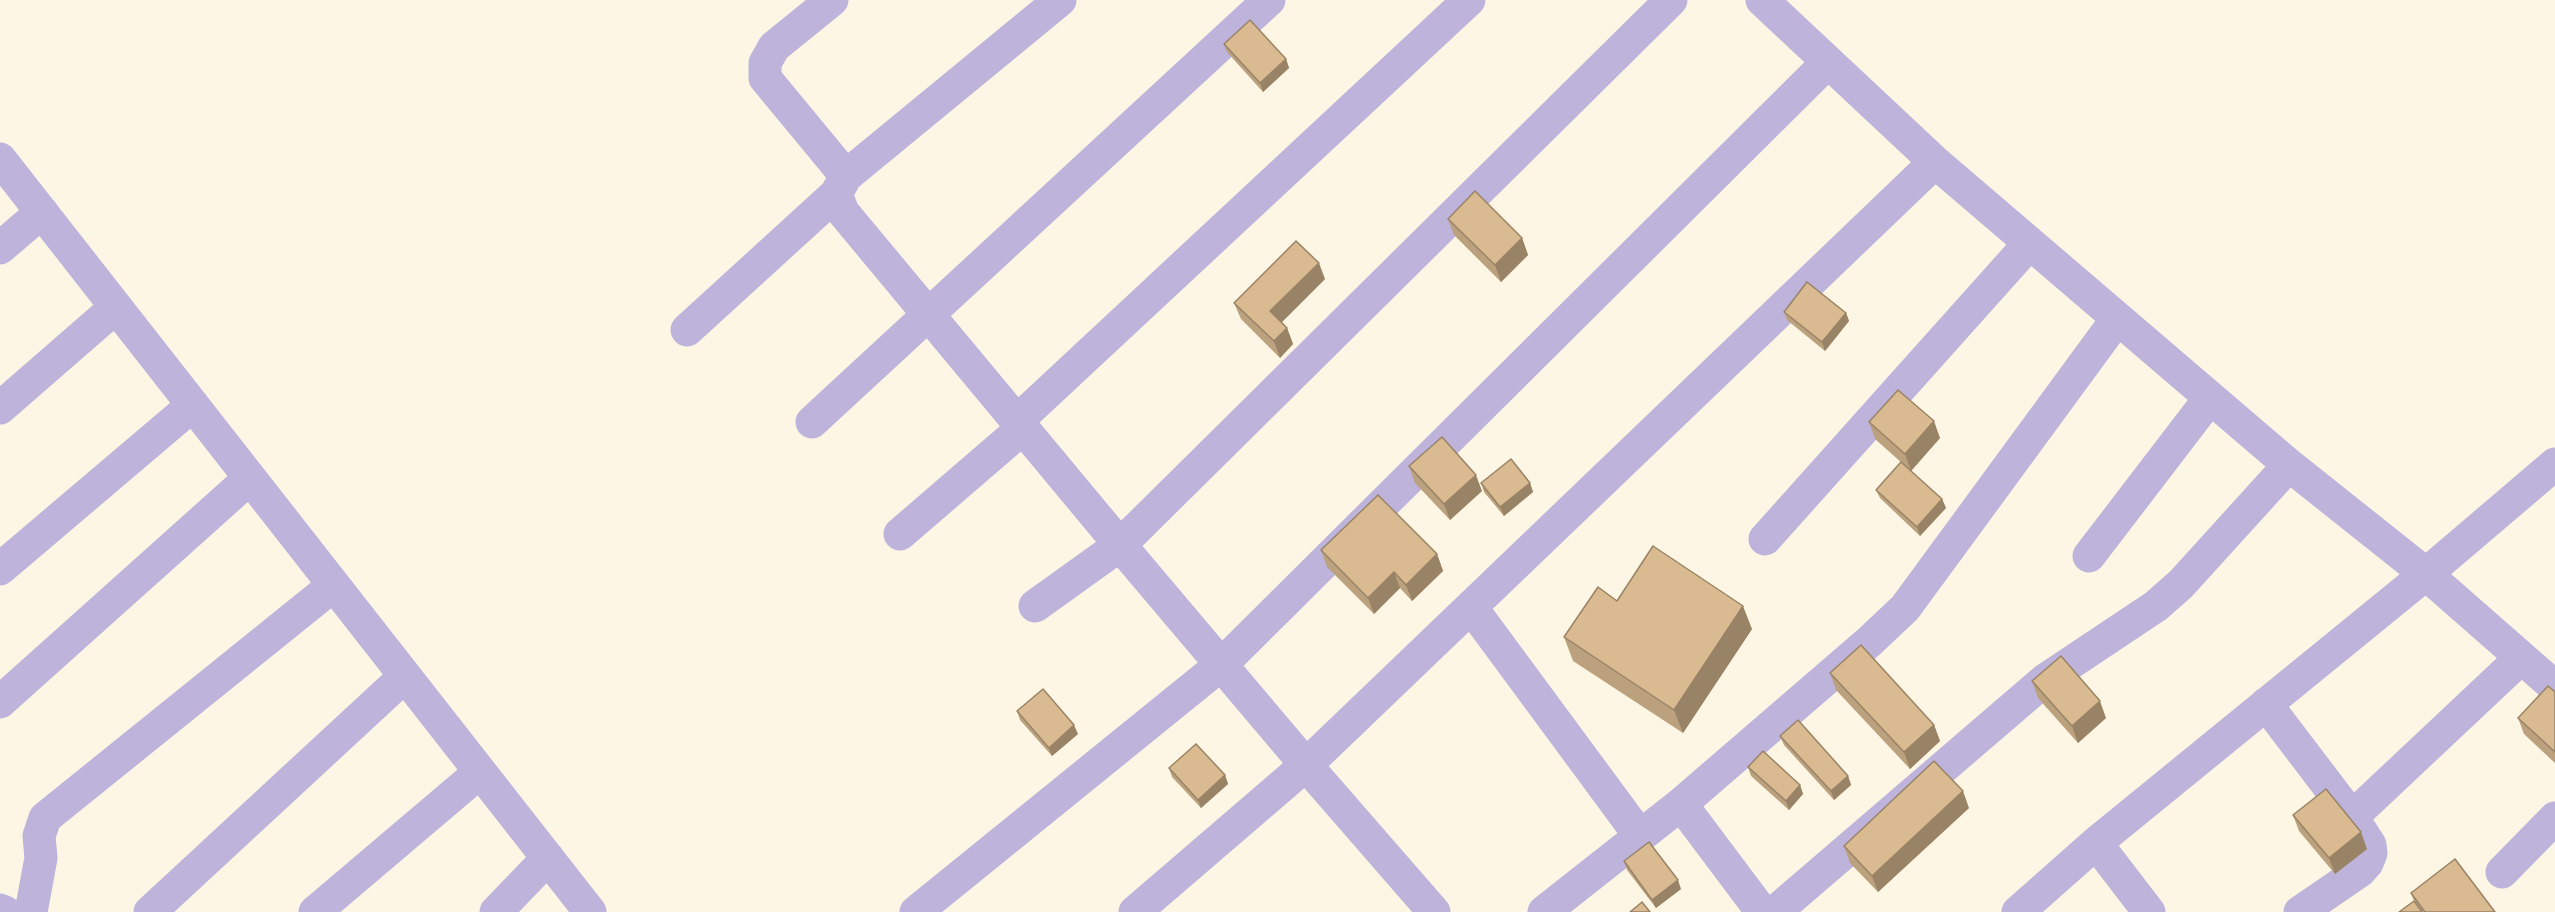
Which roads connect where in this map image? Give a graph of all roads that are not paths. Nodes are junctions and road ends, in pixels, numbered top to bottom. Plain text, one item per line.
1 (832, 0) edge
2 (1060, 0) edge
3 (1269, 0) edge
4 (1469, 0) edge
5 (1671, 0) edge
6 (1762, 0) edge
7 (1828, 62) junction
8 (0, 159) edge
9 (1935, 162) junction
10 (841, 185) junction
11 (42, 212) junction
12 (2029, 244) junction
13 (0, 248) edge
14 (116, 307) junction
15 (930, 316) junction
16 (2117, 319) junction
17 (687, 330) dead end
18 (2210, 398) junction
19 (193, 405) junction
20 (0, 408) edge
21 (812, 422) dead end
22 (1020, 425) junction
23 (2555, 464) edge
24 (2289, 465) junction
25 (250, 478) junction
26 (900, 534) dead end
27 (1765, 539) dead end
28 (1120, 545) junction
29 (2089, 556) dead end
30 (0, 570) edge
31 (2426, 574) junction
32 (334, 585) junction
33 (1035, 606) dead end
34 (1471, 607) junction
35 (2521, 658) junction
36 (1222, 664) junction
37 (405, 676) junction
38 (2555, 687) edge
39 (0, 702) edge
40 (2266, 704) junction
41 (1306, 765) junction
42 (480, 772) junction
43 (1681, 804) junction
44 (2352, 816) junction
45 (2555, 818) edge
46 (1640, 836) junction
47 (2096, 843) junction
48 (548, 858) junction
49 (2502, 872) dead end
50 (1425, 909) edge
51 (0, 910) edge
52 (5, 912) edge
53 (31, 912) edge
54 (150, 912) edge
55 (315, 912) edge
56 (496, 912) edge
57 (590, 912) edge
58 (916, 912) edge
59 (1135, 912) edge
60 (1544, 912) edge
61 (1762, 912) edge
62 (1776, 912) edge
63 (2018, 912) edge
64 (2149, 912) edge
65 (2300, 912) edge

1 - 10 street
2 - 10 street
3 - 15 street
4 - 22 street
5 - 28 street
6 - 7 street
7 - 9 street
7 - 36 street
8 - 11 street
9 - 12 street
9 - 34 street
10 - 15 street
10 - 17 street
11 - 13 street
11 - 14 street
12 - 16 street
12 - 27 street
14 - 19 street
14 - 20 street
15 - 21 street
15 - 22 street
16 - 18 street
16 - 43 street
18 - 24 street
18 - 29 street
19 - 25 street
19 - 30 street
22 - 26 street
22 - 28 street
23 - 31 street
24 - 31 street
24 - 62 street
25 - 32 street
25 - 39 street
28 - 33 street
28 - 36 street
31 - 35 street
31 - 40 street
32 - 37 street
32 - 53 street
34 - 41 street
34 - 46 street
35 - 38 street
35 - 44 street
36 - 41 street
36 - 58 street
37 - 42 street
37 - 54 street
40 - 44 street
40 - 47 street
41 - 50 street
41 - 59 street
42 - 48 street
42 - 55 street
43 - 46 street
43 - 61 street
44 - 65 street
45 - 49 street
46 - 60 street
47 - 63 street
47 - 64 street
48 - 56 street
48 - 57 street
51 - 52 street

